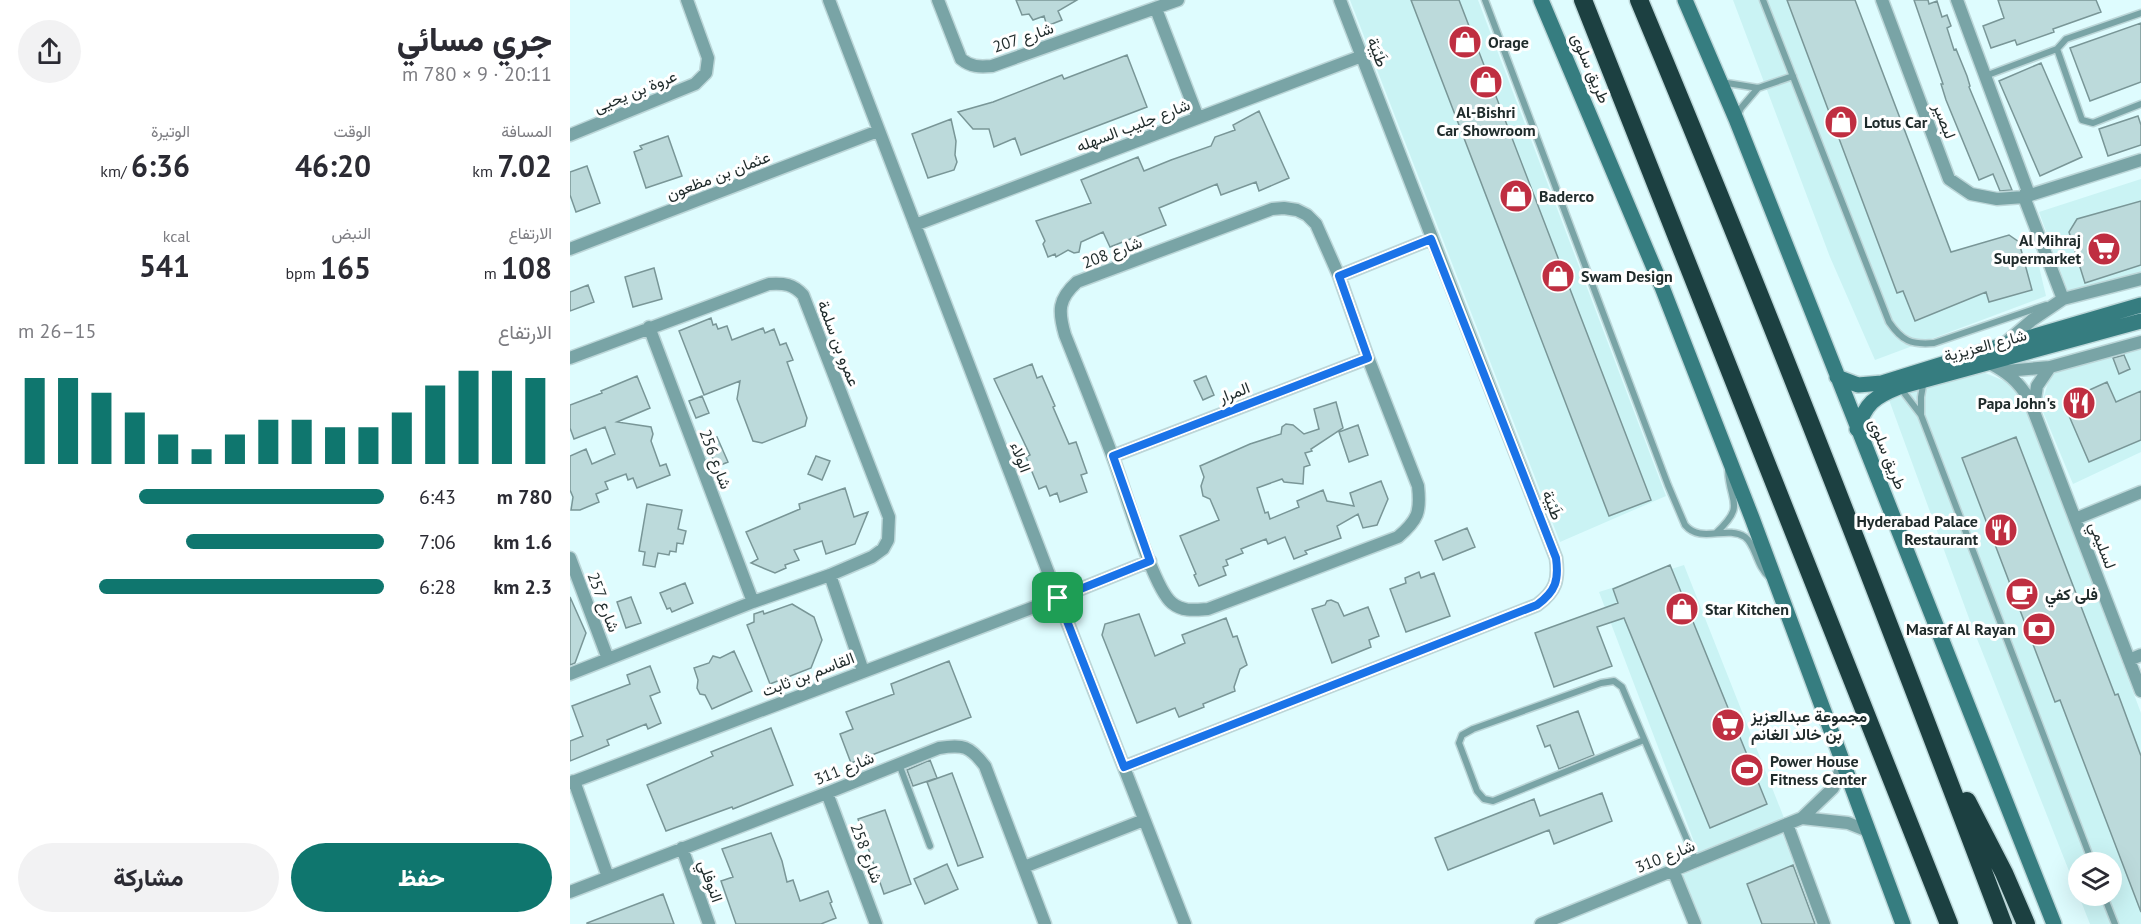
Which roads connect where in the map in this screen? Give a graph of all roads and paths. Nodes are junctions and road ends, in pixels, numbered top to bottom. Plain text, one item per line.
1 (687, 0) edge
2 (829, 0) edge
3 (938, 0) edge
4 (1178, 0) edge
5 (1340, 0) edge
6 (1485, 0) edge
7 (1540, 0) edge
8 (1583, 0) edge
9 (1639, 0) edge
10 (1685, 0) edge
11 (1763, 0) edge
12 (1882, 0) edge
13 (1957, 0) edge
14 (1156, 9) junction
15 (2141, 13) edge
16 (2056, 49) junction
17 (1362, 56) junction
18 (1793, 76) junction
19 (1985, 76) junction
20 (1720, 82) junction
21 (1758, 88) junction
22 (2141, 104) edge
23 (1198, 118) junction
24 (1736, 119) junction
25 (878, 131) junction
26 (570, 135) edge
27 (2141, 160) edge
28 (2024, 196) junction
29 (915, 225) junction
30 (1431, 239) junction
31 (570, 249) edge
32 (1339, 276) junction
33 (2141, 279) edge
34 (2063, 299) junction
35 (2141, 305) edge
36 (2141, 321) edge
37 (649, 327) junction
38 (2141, 342) edge
39 (2004, 345) junction
40 (570, 358) edge
41 (1368, 358) junction
42 (1989, 363) junction
43 (2050, 367) junction
44 (2006, 371) junction
45 (1837, 378) junction
46 (1924, 380) junction
47 (1899, 387) junction
48 (2034, 410) junction
49 (1921, 415) junction
50 (1857, 429) junction
51 (1727, 453) junction
52 (1113, 456) junction
53 (2141, 492) edge
54 (2075, 519) junction
55 (1716, 533) junction
56 (570, 558) edge
57 (1150, 561) junction
58 (830, 575) junction
59 (1777, 584) junction
60 (1058, 598) junction
61 (753, 602) junction
62 (608, 658) junction
63 (2135, 658) edge
64 (863, 671) junction
65 (570, 674) edge
66 (2141, 691) edge
67 (1922, 711) junction
68 (1644, 740) junction
69 (1844, 762) junction
70 (899, 764) junction
71 (1124, 767) junction
72 (572, 782) edge
73 (827, 793) junction
74 (1899, 794) junction
75 (1802, 818) junction
76 (1144, 820) junction
77 (1787, 824) junction
78 (1868, 831) junction
79 (930, 846) dead end
80 (682, 848) junction
81 (2088, 852) edge
82 (1696, 861) junction
83 (1024, 867) junction
84 (1673, 870) junction
85 (608, 877) junction
86 (570, 892) edge
87 (2108, 906) edge
88 (709, 924) edge
89 (876, 924) edge
90 (1045, 924) edge
91 (1185, 924) edge
92 (1541, 924) edge
93 (1695, 924) edge
94 (1824, 924) edge
95 (1903, 924) edge
96 (1936, 924) edge
97 (1949, 924) edge
98 (2003, 924) edge
99 (2026, 924) edge
100 (2054, 924) edge
101 (2115, 924) edge

1 - 26 street, عروة بن يحيى
2 - 25 street, الولاء
3 - 14 street, شارع 207
4 - 14 street, شارع 207
5 - 17 street, طَيْبَة
6 - 55 lane
7 - 51 main road, طريق سلوى
8 - 74 highway, طريق سلوى
9 - 67 highway
10 - 20 main road, طريق سلوى
11 - 18 lane
12 - 28 street, لبصير
13 - 19 street
14 - 23 street
15 - 16 lane
16 - 19 lane
16 - 22 lane
17 - 23 street, شارع جليب السهله
17 - 30 street, طَيْبَة
18 - 21 lane
18 - 34 lane
19 - 28 street
20 - 21 lane
20 - 24 main road, طريق سلوى
21 - 24 lane
23 - 29 street, شارع جليب السهله
24 - 45 main road, طريق سلوى
25 - 29 street, الولاء
25 - 31 street, عثمان بن مظعون
27 - 28 street, لبصير
28 - 34 street
29 - 60 street, الولاء
30 - 32 street
30 - 71 street, طَيْبَة
32 - 41 street, شارع 208
32 - 52 street, شارع 208
33 - 34 street, شارع العزيزية
34 - 39 street, شارع العزيزية
35 - 39 main road, شارع العزيزية
36 - 42 main road, شارع العزيزية
37 - 40 street, عمرو بن سلمة
37 - 58 street, عمرو بن سلمة
37 - 61 street, شارع 256
38 - 43 street, شارع العزيزية
39 - 45 main road, شارع العزيزية
41 - 52 street, المرار
41 - 57 street, شارع 208
42 - 44 street, لسليمي
42 - 46 main road, شارع العزيزية
43 - 44 street, شارع العزيزية
43 - 48 street
44 - 48 street, لسليمي
45 - 50 main road, طريق سلوى
46 - 47 main road, شارع العزيزية
46 - 49 lane
47 - 49 lane
47 - 50 main road, شارع العزيزية
48 - 54 street, لسليمي
49 - 81 lane
50 - 100 main road, طريق سلوى
51 - 55 lane
51 - 59 main road, طريق سلوى
52 - 57 street, شارع 208
53 - 54 street
54 - 63 street, لسليمي
55 - 59 lane
56 - 62 street, شارع 257
57 - 60 street
58 - 61 street, عمرو بن سلمة
58 - 64 street
59 - 69 main road, طريق سلوى
60 - 64 street, القاسم بن ثابت
60 - 71 street, الولاء
61 - 62 street, عمرو بن سلمة
62 - 65 street, عمرو بن سلمة
63 - 66 street, لسليمي
64 - 72 street, القاسم بن ثابت
67 - 98 highway
67 - 99 highway
68 - 68 lane
68 - 82 lane
69 - 75 street, شارع 310
69 - 78 main road, طريق سلوى
70 - 73 street, شارع 311
70 - 79 lane
70 - 83 street, شارع 311
71 - 76 street, الولاء
72 - 85 street
73 - 80 street, شارع 311
73 - 89 street, شارع 258
74 - 96 highway
74 - 97 highway, طريق سلوى
75 - 77 street, شارع 310
75 - 78 street, شارع 310
76 - 83 street
76 - 91 street, الولاء
77 - 82 street, شارع 310
77 - 94 street
78 - 95 main road, طريق سلوى
80 - 85 street, شارع 311
80 - 88 street, النوفلي
82 - 84 street, شارع 310
83 - 90 street, شارع 311
84 - 92 street, شارع 310
84 - 93 street
85 - 86 street, شارع 311
87 - 101 lane

